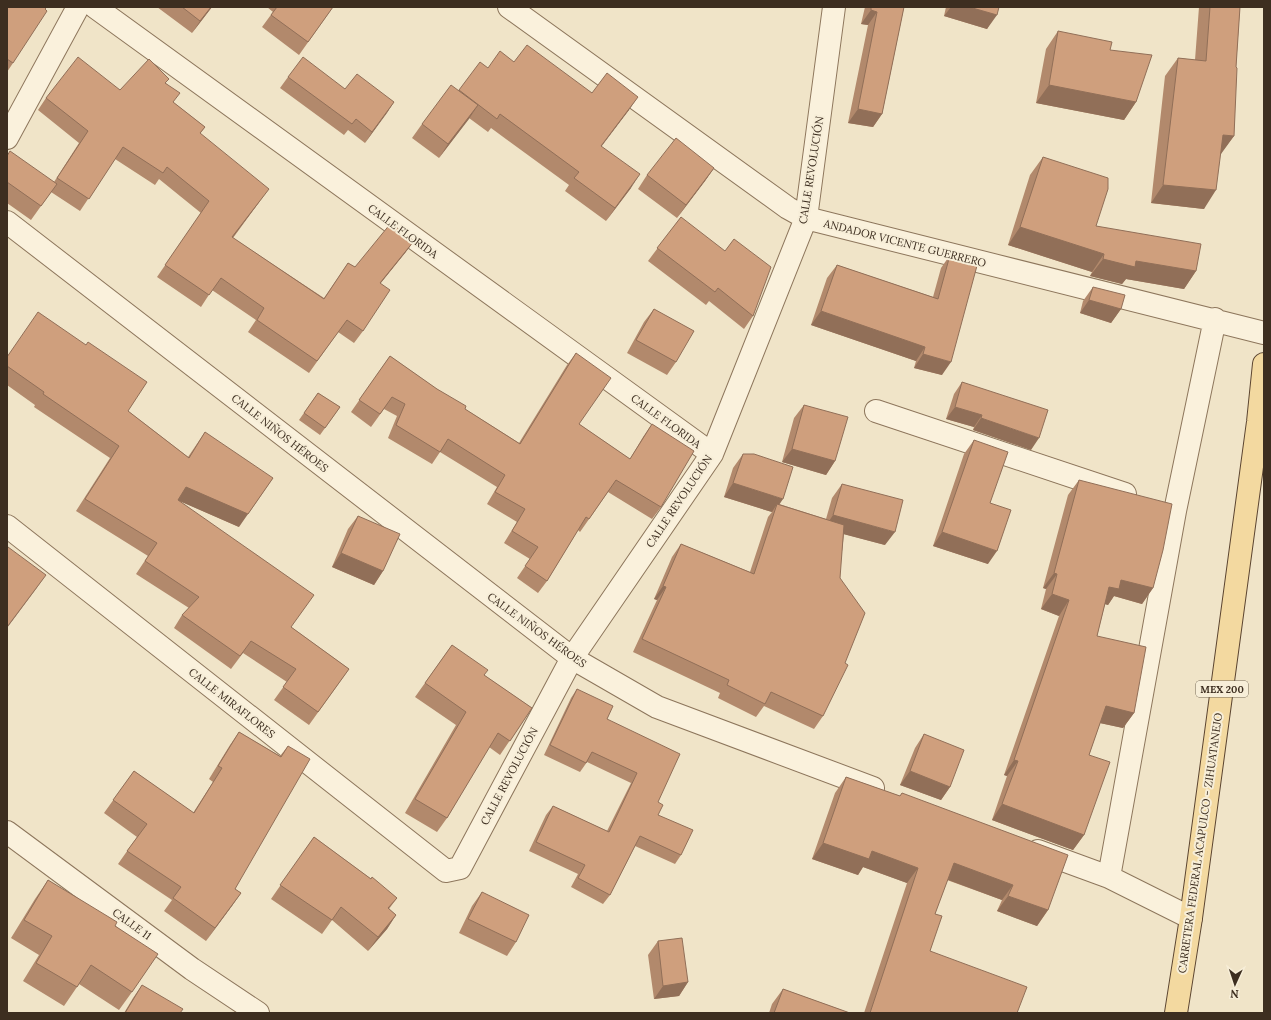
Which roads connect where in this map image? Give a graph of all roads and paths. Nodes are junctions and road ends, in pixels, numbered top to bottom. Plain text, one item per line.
1 (78, 7) edge
2 (95, 7) edge
3 (509, 7) edge
4 (834, 7) edge
5 (7, 138) edge
6 (806, 218) junction
7 (7, 222) edge
8 (1215, 319) junction
9 (1264, 333) edge
10 (1264, 364) edge
11 (876, 411) dead end
12 (1261, 423) edge
13 (712, 454) junction
14 (1175, 511) junction
15 (7, 526) edge
16 (572, 658) junction
17 (894, 796) edge
18 (7, 832) edge
19 (1020, 844) edge
20 (460, 868) joint
21 (1109, 877) junction
22 (1191, 918) junction
23 (258, 1013) edge
24 (1176, 1013) edge

1 - 5 street
2 - 13 street, CALLE FLORIDA
3 - 6 street, ANDADOR VICENTE GUERRERO
4 - 6 street, CALLE REVOLUCIÓN
6 - 8 street, ANDADOR VICENTE GUERRERO
6 - 13 street, CALLE REVOLUCIÓN
7 - 16 street, CALLE NIÑOS HÉROES
8 - 9 street, ANDADOR VICENTE GUERRERO
8 - 14 street
10 - 12 main road, CARRETERA FEDERAL ACAPULCO - ZIHUATANEJO / MEX 200
11 - 14 street
12 - 22 main road, CARRETERA FEDERAL ACAPULCO - ZIHUATANEJO / MEX 200
13 - 16 street, CALLE REVOLUCIÓN
14 - 21 street
15 - 20 street, CALLE MIRAFLORES
16 - 17 street, CALLE NIÑOS HÉROES
16 - 20 street, CALLE REVOLUCIÓN
18 - 23 street, CALLE 11
19 - 21 street
21 - 22 street
22 - 24 main road, CARRETERA FEDERAL ACAPULCO - ZIHUATANEJO / MEX 200

